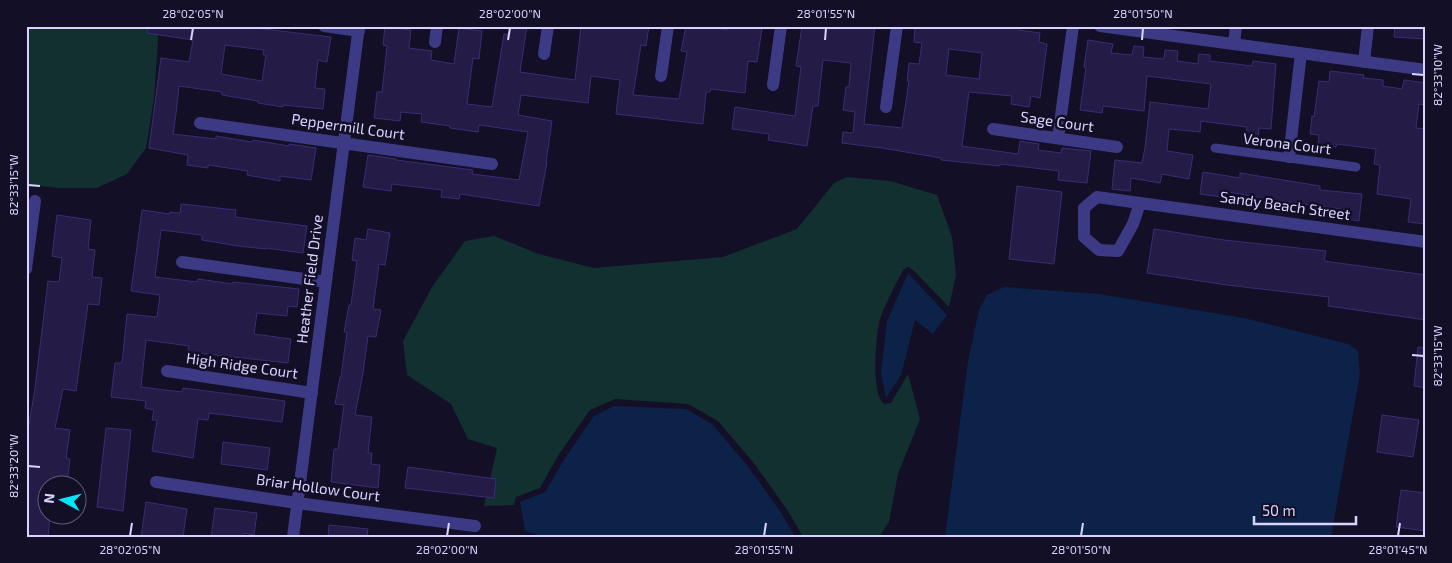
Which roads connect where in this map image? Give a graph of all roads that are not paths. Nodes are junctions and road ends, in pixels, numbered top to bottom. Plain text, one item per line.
1 (324, 26) edge
2 (437, 26) edge
3 (548, 26) edge
4 (668, 26) edge
5 (781, 26) edge
6 (897, 26) edge
7 (1073, 26) edge
8 (1100, 26) edge
9 (1236, 26) edge
10 (1368, 26) edge
11 (359, 29) edge
12 (1138, 29) edge
13 (435, 42) dead end
14 (1234, 44) junction
15 (1301, 53) junction
16 (544, 54) dead end
17 (1364, 62) junction
18 (1426, 70) edge
19 (661, 76) dead end
20 (773, 85) dead end
21 (886, 107) dead end
22 (200, 123) dead end
23 (993, 130) dead end
24 (1058, 138) junction
25 (344, 143) junction
26 (1116, 147) dead end
27 (1215, 148) dead end
28 (1289, 157) junction
29 (492, 164) dead end
30 (1356, 167) dead end
31 (35, 201) dead end
32 (1140, 202) junction
33 (1426, 242) edge
34 (182, 262) dead end
35 (26, 269) edge
36 (326, 282) junction
37 (167, 371) dead end
38 (312, 393) junction
39 (156, 482) dead end
40 (297, 503) junction
41 (475, 526) dead end
42 (293, 537) edge

1 - 11 street
2 - 13 street
3 - 16 street
4 - 19 street
5 - 20 street
6 - 21 street
7 - 24 street
8 - 12 street
9 - 14 street
10 - 17 street
11 - 25 street, Heather Field Drive
12 - 14 street
14 - 15 street
15 - 17 street
15 - 28 street
17 - 18 street
22 - 25 street, Peppermill Court
23 - 24 street, Sage Court
24 - 26 street, Sage Court
25 - 29 street, Peppermill Court
25 - 36 street, Heather Field Drive
27 - 28 lane, Verona Court
28 - 30 lane, Verona Court
31 - 35 street
32 - 32 street, Sandy Beach Street
32 - 33 street, Sandy Beach Street
34 - 36 street
36 - 38 street, Heather Field Drive
37 - 38 street, High Ridge Court
38 - 40 street, Heather Field Drive
39 - 40 street, Briar Hollow Court
40 - 41 street, Briar Hollow Court
40 - 42 street, Heather Field Drive

